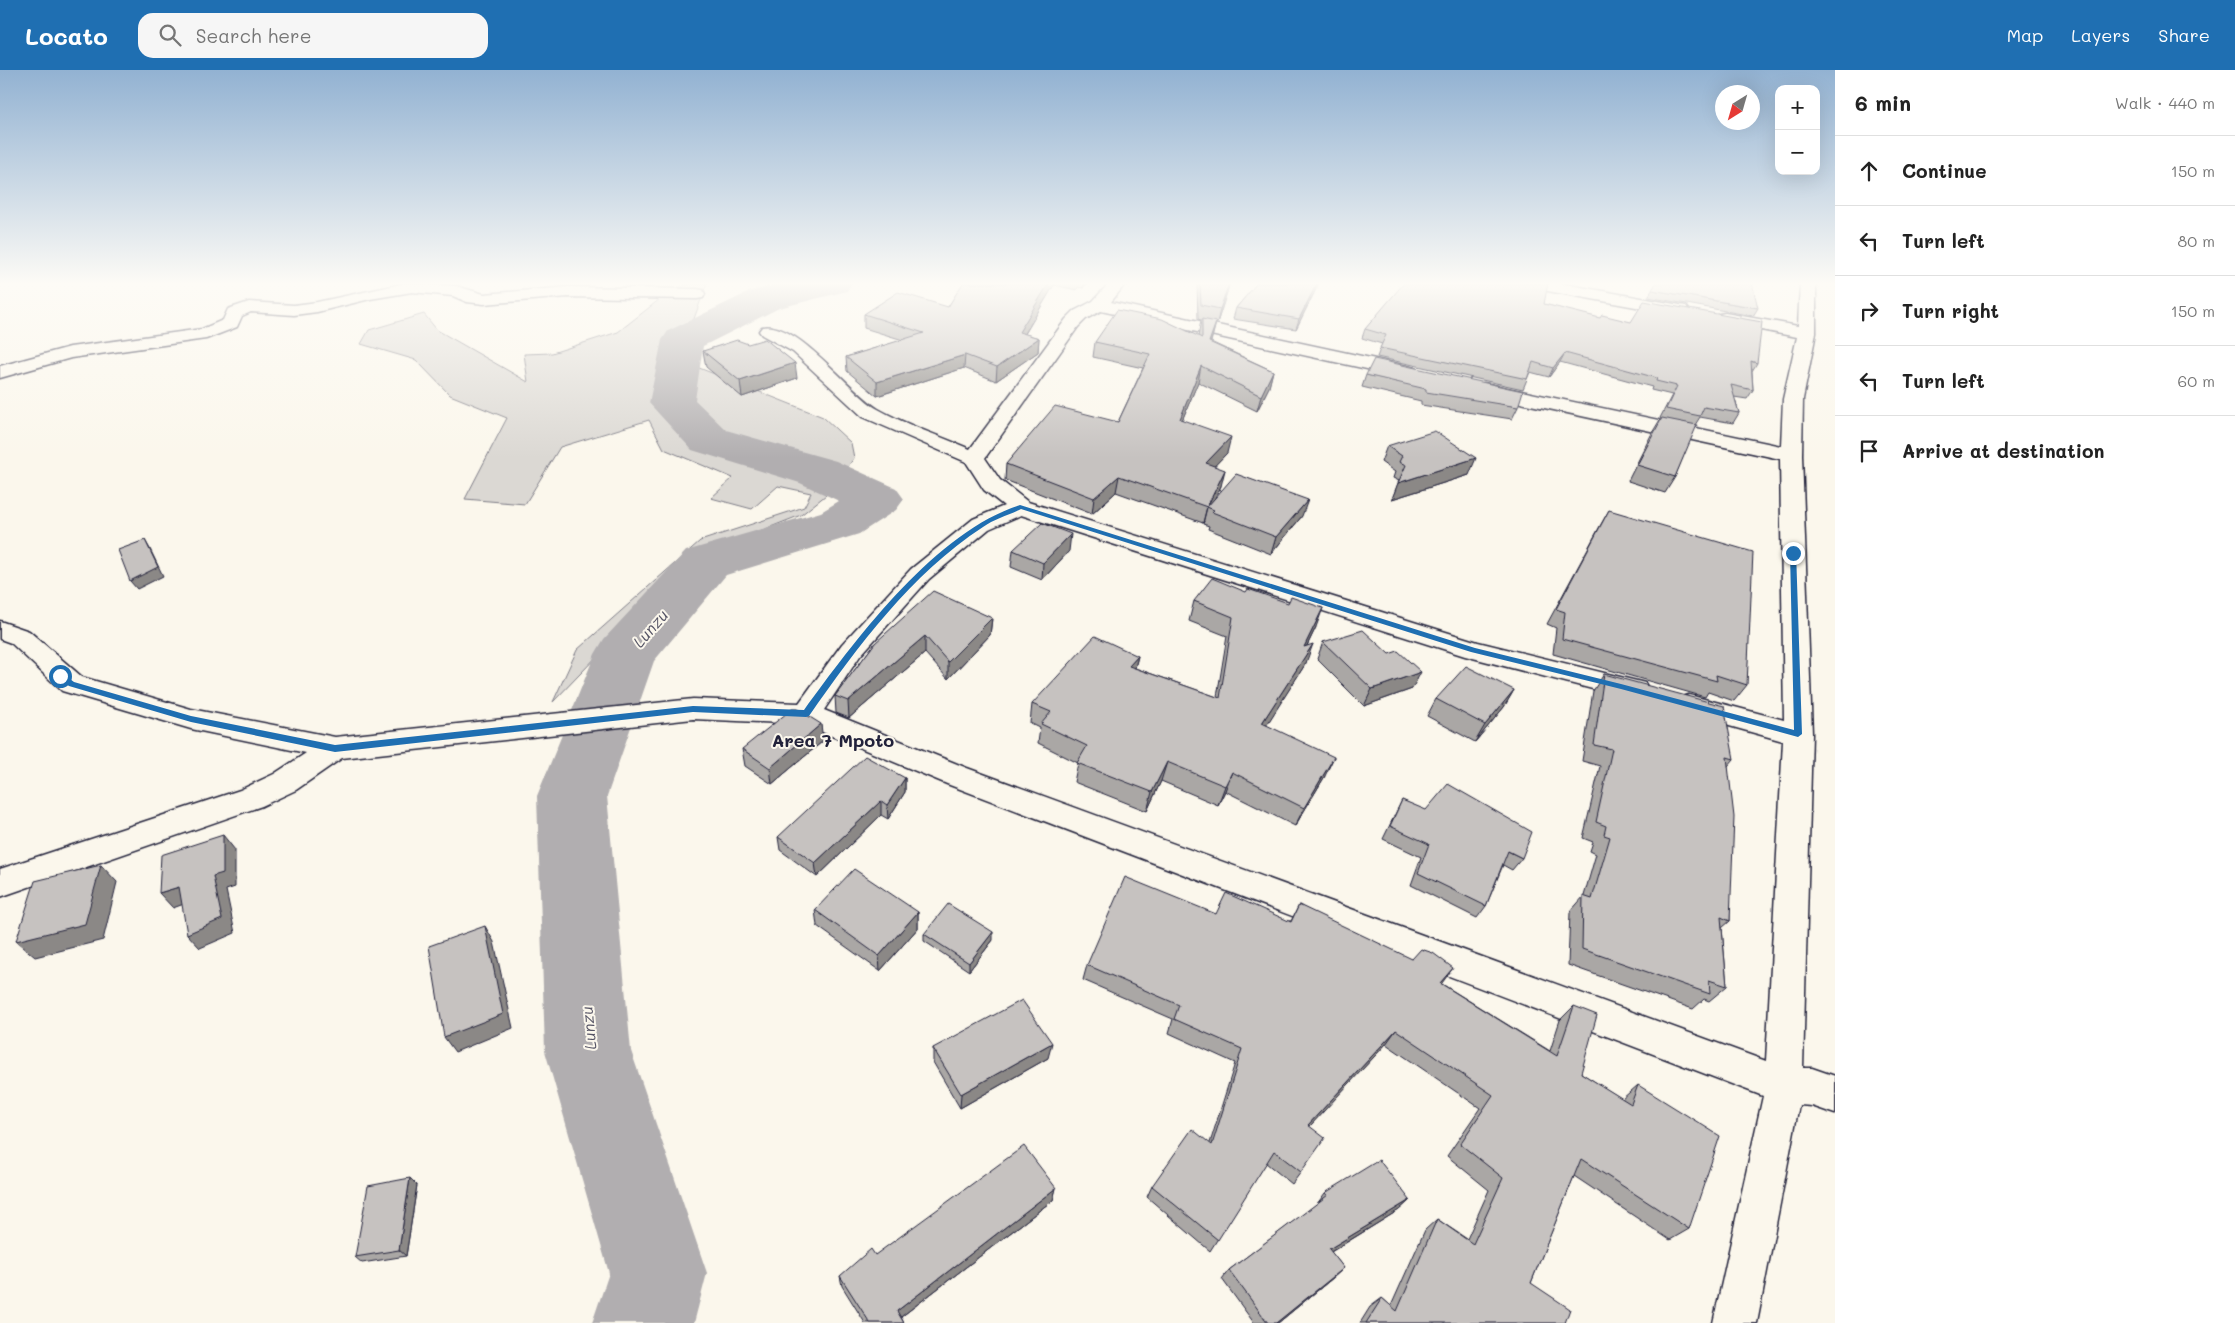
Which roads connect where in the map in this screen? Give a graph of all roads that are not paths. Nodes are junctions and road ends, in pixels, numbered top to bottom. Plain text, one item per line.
1 (153, 341) edge
2 (786, 341) edge
3 (1059, 341) edge
4 (1267, 341) edge
5 (1805, 341) edge
6 (0, 372) edge
7 (1430, 377) edge
8 (1469, 386) edge
9 (1791, 455) junction
10 (974, 458) junction
11 (1020, 507) junction
12 (0, 630) edge
13 (806, 714) junction
14 (1798, 734) junction
15 (335, 748) junction
16 (0, 883) edge
17 (1784, 1086) junction
18 (1835, 1096) edge
19 (1735, 1323) edge

1 - 6 street
2 - 10 street
3 - 10 street
4 - 7 street
5 - 9 street
8 - 9 street
9 - 14 street
10 - 11 street
11 - 13 street
11 - 14 street
12 - 15 street
13 - 15 street
13 - 17 street
14 - 17 street
15 - 16 street
17 - 18 street
17 - 19 street

